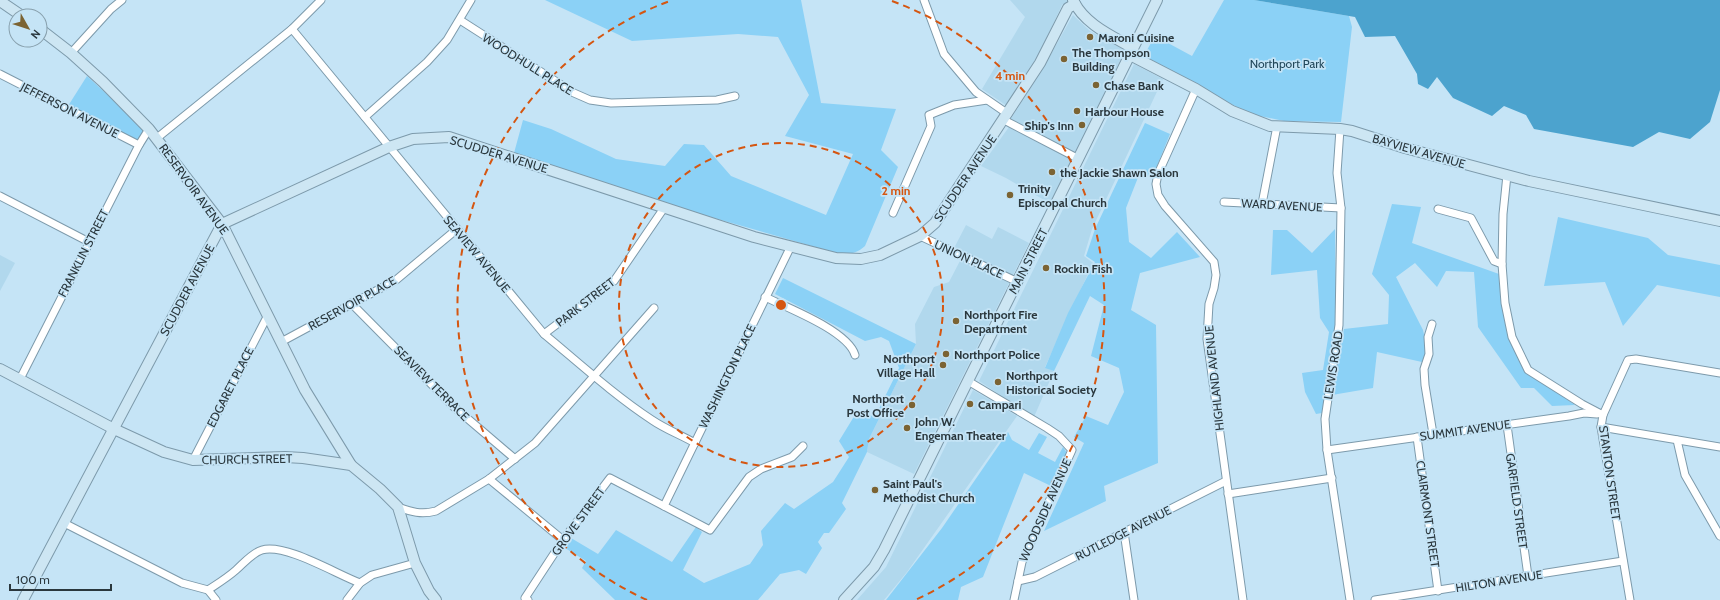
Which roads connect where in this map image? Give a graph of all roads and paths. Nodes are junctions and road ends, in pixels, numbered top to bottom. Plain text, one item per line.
1 (122, 0) edge
2 (321, 0) edge
3 (471, 0) edge
4 (924, 0) edge
5 (1157, 0) edge
6 (0, 1) edge
7 (1074, 2) edge
8 (10, 8) edge
9 (460, 20) junction
10 (292, 29) junction
11 (48, 35) edge
12 (1132, 52) junction
13 (71, 53) junction
14 (0, 74) edge
15 (1196, 89) junction
16 (735, 96) dead end
17 (987, 100) junction
18 (365, 116) junction
19 (1006, 117) junction
20 (1276, 126) junction
21 (149, 129) junction
22 (1340, 129) junction
23 (157, 138) junction
24 (139, 146) junction
25 (389, 147) junction
26 (1079, 159) junction
27 (1507, 175) junction
28 (0, 196) edge
29 (1224, 202) dead end
30 (1262, 204) junction
31 (664, 208) junction
32 (1341, 208) junction
33 (1438, 209) dead end
34 (893, 213) dead end
35 (1720, 221) edge
36 (222, 224) junction
37 (456, 229) junction
38 (920, 236) junction
39 (89, 242) junction
40 (791, 246) junction
41 (1502, 264) junction
42 (1018, 282) junction
43 (765, 297) junction
44 (351, 303) junction
45 (654, 308) dead end
46 (268, 315) junction
47 (1432, 324) dead end
48 (544, 334) junction
49 (281, 342) junction
50 (855, 355) dead end
51 (0, 369) edge
52 (1720, 373) edge
53 (594, 376) junction
54 (20, 379) junction
55 (968, 381) junction
56 (1603, 415) junction
57 (1507, 425) junction
58 (1601, 427) junction
59 (114, 429) junction
60 (1433, 434) junction
61 (1417, 437) junction
62 (1677, 440) junction
63 (695, 443) junction
64 (803, 446) dead end
65 (1720, 447) edge
66 (1327, 450) junction
67 (515, 459) junction
68 (193, 460) junction
69 (351, 465) junction
70 (1332, 478) junction
71 (489, 479) junction
72 (1226, 482) junction
73 (1228, 494) junction
74 (664, 506) junction
75 (398, 507) junction
76 (64, 523) junction
77 (1124, 532) junction
78 (1720, 536) edge
79 (563, 540) junction
80 (1623, 561) junction
81 (415, 563) junction
82 (1528, 576) junction
83 (1018, 581) junction
84 (360, 583) junction
85 (208, 590) junction
86 (1438, 591) junction
87 (526, 599) edge
88 (24, 600) edge
89 (216, 600) edge
90 (347, 600) edge
91 (436, 600) edge
92 (844, 600) edge
93 (1014, 600) edge
94 (1134, 600) edge
95 (1243, 600) edge
96 (1350, 600) edge
97 (1375, 600) edge
98 (1630, 600) edge

1 - 13 street
2 - 10 street
3 - 9 street
4 - 17 street
5 - 12 main road, MAIN STREET
6 - 8 main road
7 - 12 main road, BAYVIEW AVENUE
7 - 19 main road, SCUDDER AVENUE
9 - 16 street, WOODHULL PLACE
9 - 18 street
10 - 18 street, SEAVIEW AVENUE
10 - 23 street
11 - 13 main road, RESERVOIR AVENUE
12 - 15 main road, BAYVIEW AVENUE
12 - 26 main road, MAIN STREET
13 - 21 main road, RESERVOIR AVENUE
14 - 24 street, JEFFERSON AVENUE
15 - 20 main road, BAYVIEW AVENUE
15 - 72 street, HIGHLAND AVENUE
17 - 19 street
17 - 34 street
18 - 25 street, SEAVIEW AVENUE
19 - 26 street
19 - 38 main road, SCUDDER AVENUE
20 - 22 main road, BAYVIEW AVENUE
20 - 30 street
21 - 23 main road, RESERVOIR AVENUE
21 - 24 street, FRANKLIN STREET
22 - 27 main road, BAYVIEW AVENUE
22 - 32 street, LEWIS ROAD
23 - 36 main road, RESERVOIR AVENUE
24 - 39 street, FRANKLIN STREET
25 - 31 main road, SCUDDER AVENUE
25 - 36 main road, SCUDDER AVENUE
25 - 37 street, SEAVIEW AVENUE
26 - 42 main road, MAIN STREET
27 - 35 main road, BAYVIEW AVENUE
27 - 41 street, STANTON STREET
28 - 39 street
29 - 30 street, WARD AVENUE
30 - 32 street, WARD AVENUE
31 - 40 main road, SCUDDER AVENUE
31 - 48 street, PARK STREET
32 - 66 street, LEWIS ROAD
33 - 41 street
36 - 46 main road, RESERVOIR AVENUE
36 - 59 main road, SCUDDER AVENUE
37 - 44 street, RESERVOIR PLACE
37 - 48 street, SEAVIEW AVENUE
38 - 40 main road, SCUDDER AVENUE
38 - 42 street, UNION PLACE
39 - 54 street, FRANKLIN STREET
40 - 43 street, WASHINGTON PLACE
41 - 56 street, STANTON STREET
42 - 55 main road, MAIN STREET
43 - 50 street
43 - 63 street, WASHINGTON PLACE
44 - 49 street, RESERVOIR PLACE
44 - 67 street, SEAVIEW TERRACE
45 - 53 street
46 - 49 main road, RESERVOIR AVENUE
46 - 68 street, EDGARET PLACE
47 - 60 street
48 - 53 street, SEAVIEW AVENUE
49 - 69 main road, RESERVOIR AVENUE
51 - 54 main road, CHURCH STREET
52 - 56 street
53 - 63 street, SEAVIEW AVENUE
53 - 67 street
54 - 59 main road, CHURCH STREET
55 - 83 street, WOODSIDE AVENUE
55 - 92 main road, MAIN STREET
56 - 57 street, SUMMIT AVENUE
56 - 58 street, STANTON STREET
57 - 60 street, SUMMIT AVENUE
57 - 82 street, GARFIELD STREET
58 - 62 street
58 - 80 street, STANTON STREET
59 - 68 main road, CHURCH STREET
59 - 76 main road, SCUDDER AVENUE
60 - 61 street, SUMMIT AVENUE
61 - 66 street, SUMMIT AVENUE
61 - 86 street, CLAIRMONT STREET
62 - 65 street
62 - 78 street
63 - 74 street, WASHINGTON PLACE
64 - 74 street, GROVE STREET
66 - 70 street, LEWIS ROAD
67 - 71 street
68 - 69 main road, CHURCH STREET
69 - 75 main road
70 - 73 street
70 - 96 street, LEWIS ROAD
71 - 75 street
71 - 79 street
72 - 73 street, HIGHLAND AVENUE
72 - 77 street, RUTLEDGE AVENUE
73 - 95 street, HIGHLAND AVENUE
74 - 79 street, GROVE STREET
75 - 81 main road
76 - 85 street
76 - 88 main road, SCUDDER AVENUE
77 - 83 street, RUTLEDGE AVENUE
77 - 94 street
79 - 87 street, GROVE STREET
80 - 82 street, HILTON AVENUE
80 - 98 street, STANTON STREET
81 - 84 street
81 - 91 main road
82 - 86 street, HILTON AVENUE
83 - 93 street, WOODSIDE AVENUE
84 - 85 street
84 - 90 street
85 - 89 street
86 - 97 street, HILTON AVENUE

